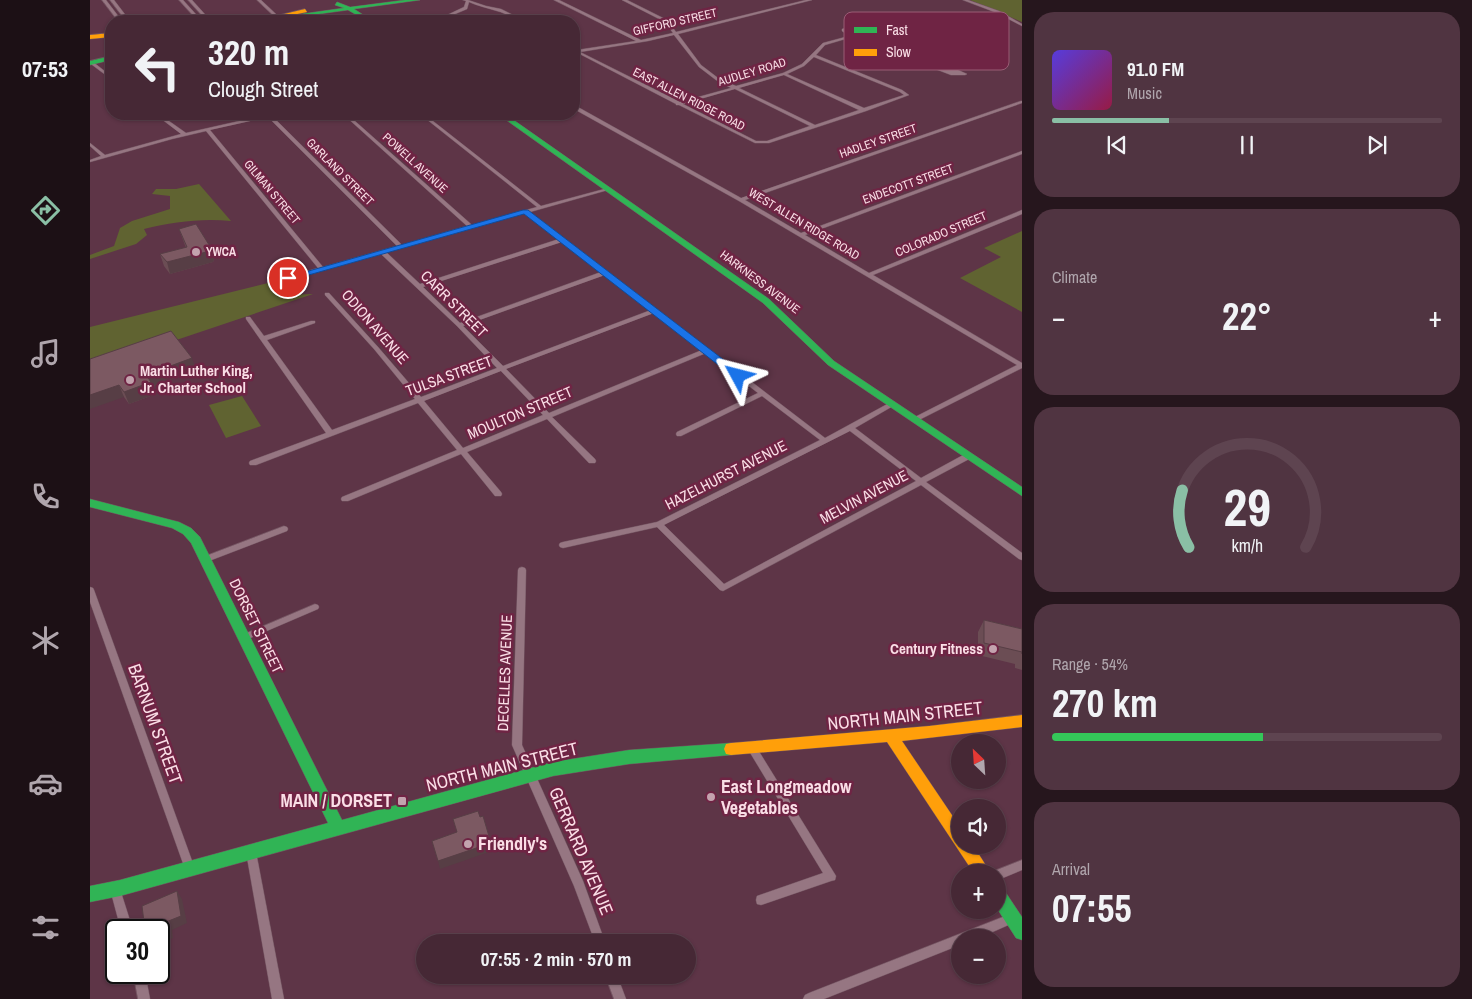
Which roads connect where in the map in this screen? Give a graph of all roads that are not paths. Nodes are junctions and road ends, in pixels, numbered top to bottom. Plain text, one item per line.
1 (104, 0) edge
2 (112, 0) edge
3 (181, 0) edge
4 (190, 0) edge
5 (259, 0) edge
6 (362, 0) edge
7 (417, 0) edge
8 (556, 0) edge
9 (624, 0) edge
10 (806, 0) edge
11 (965, 0) edge
12 (466, 1) edge
13 (343, 4) edge
14 (485, 8) junction
15 (463, 10) junction
16 (998, 12) edge
17 (115, 15) edge
18 (123, 15) edge
19 (195, 15) edge
20 (204, 15) edge
21 (271, 15) edge
22 (305, 15) edge
23 (360, 15) edge
24 (450, 15) edge
25 (510, 15) edge
26 (1009, 18) edge
27 (1022, 24) edge
28 (677, 33) junction
29 (105, 36) edge
30 (90, 37) edge
31 (844, 38) edge
32 (640, 42) junction
33 (580, 50) edge
34 (580, 54) edge
35 (813, 55) junction
36 (105, 60) edge
37 (91, 63) edge
38 (844, 67) edge
39 (850, 70) edge
40 (105, 74) edge
41 (784, 74) junction
42 (736, 88) junction
43 (1022, 102) edge
44 (678, 104) junction
45 (580, 110) edge
46 (864, 110) junction
47 (165, 120) edge
48 (244, 120) edge
49 (273, 120) edge
50 (352, 120) edge
51 (430, 120) edge
52 (509, 120) edge
53 (814, 126) junction
54 (206, 130) junction
55 (185, 135) junction
56 (90, 144) edge
57 (1022, 152) edge
58 (104, 157) junction
59 (90, 161) edge
60 (606, 189) junction
61 (741, 200) junction
62 (540, 207) junction
63 (525, 211) junction
64 (1022, 212) edge
65 (471, 227) junction
66 (801, 235) junction
67 (562, 240) junction
68 (400, 246) junction
69 (382, 251) junction
70 (322, 268) junction
71 (605, 273) junction
72 (869, 275) junction
73 (288, 278) dead end
74 (420, 286) junction
75 (327, 294) dead end
76 (654, 311) junction
77 (248, 318) dead end
78 (313, 322) dead end
79 (459, 325) junction
80 (263, 339) junction
81 (706, 351) junction
82 (1021, 365) edge
83 (502, 370) junction
84 (762, 394) junction
85 (419, 401) junction
86 (891, 404) junction
87 (549, 416) junction
88 (915, 420) junction
89 (850, 428) junction
90 (331, 434) junction
91 (679, 434) dead end
92 (825, 441) junction
93 (464, 452) junction
94 (968, 456) junction
95 (592, 460) dead end
96 (252, 463) dead end
97 (922, 482) junction
98 (1022, 492) edge
99 (498, 494) dead end
100 (345, 500) dead end
101 (90, 503) edge
102 (659, 524) junction
103 (284, 530) dead end
104 (563, 545) dead end
105 (1022, 557) edge
106 (206, 559) junction
107 (522, 570) dead end
108 (90, 590) edge
109 (315, 607) dead end
110 (244, 637) junction
111 (1022, 721) edge
112 (890, 735) junction
113 (752, 748) junction
114 (530, 774) junction
115 (951, 826) edge
116 (339, 828) junction
117 (251, 852) junction
118 (1022, 865) edge
119 (190, 869) junction
120 (1006, 872) edge
121 (115, 889) junction
122 (90, 894) edge
123 (761, 900) dead end
124 (1006, 909) edge
125 (1012, 918) junction
126 (124, 919) edge
127 (986, 929) edge
128 (1022, 932) edge
129 (597, 934) edge
130 (951, 943) edge
131 (141, 984) edge
132 (614, 984) edge
133 (144, 999) edge
134 (278, 999) edge
135 (620, 999) edge
136 (809, 999) edge

1 - 17 street
2 - 18 street
3 - 19 street
4 - 20 street
5 - 21 street
6 - 13 main road
7 - 13 main road
8 - 32 street
9 - 28 street
10 - 28 street, GIFFORD STREET
11 - 16 street
12 - 14 street
12 - 15 street
13 - 22 main road
13 - 23 main road
14 - 15 street
14 - 25 street
15 - 24 street
26 - 27 street
28 - 32 street, GIFFORD STREET
28 - 42 street
29 - 30 main road
31 - 35 street, AUDLEY ROAD
32 - 33 street, GIFFORD STREET
34 - 44 street, EAST ALLEN RIDGE ROAD
35 - 38 street, EAST ALLEN RIDGE ROAD
35 - 41 street, AUDLEY ROAD
36 - 37 main road
37 - 40 street
39 - 46 street, EAST ALLEN RIDGE ROAD
41 - 42 street, AUDLEY ROAD
41 - 46 street
42 - 44 street, AUDLEY ROAD
42 - 53 street
43 - 61 street, HADLEY STREET
44 - 53 street, EAST ALLEN RIDGE ROAD
45 - 61 street, WEST ALLEN RIDGE ROAD
46 - 53 street, EAST ALLEN RIDGE ROAD
47 - 55 street
48 - 54 street
49 - 68 street, GARLAND STREET
50 - 65 street, POWELL AVENUE
51 - 62 street
52 - 60 main road, HARKNESS AVENUE
54 - 55 street
54 - 70 street, GILMAN STREET
55 - 58 street
56 - 58 street
57 - 66 street, ENDECOTT STREET
58 - 59 street
60 - 62 street
60 - 86 main road, HARKNESS AVENUE
61 - 66 street, WEST ALLEN RIDGE ROAD
62 - 63 street
63 - 65 street
63 - 67 street
64 - 72 street, COLORADO STREET
65 - 68 street
66 - 72 street, WEST ALLEN RIDGE ROAD
67 - 71 street
67 - 74 street
68 - 69 street
69 - 70 street
69 - 74 street, CARR STREET
70 - 73 street
71 - 76 street
71 - 79 street
72 - 82 street, WEST ALLEN RIDGE ROAD
74 - 79 street, CARR STREET
75 - 85 street, ODION AVENUE
76 - 81 street
76 - 83 street, TULSA STREET
77 - 80 street
78 - 80 street
79 - 83 street, CARR STREET
80 - 90 street
81 - 84 street
81 - 87 street, MOULTON STREET
82 - 88 street
83 - 85 street, TULSA STREET
83 - 87 street, CARR STREET
84 - 91 street
84 - 92 street
85 - 90 street, TULSA STREET
85 - 93 street, ODION AVENUE
86 - 88 main road, HARKNESS AVENUE
86 - 89 street, HAZELHURST AVENUE
87 - 93 street, MOULTON STREET
87 - 95 street, CARR STREET
88 - 94 main road, HARKNESS AVENUE
89 - 92 street, HAZELHURST AVENUE
89 - 97 street
90 - 96 street, TULSA STREET
92 - 102 street, HAZELHURST AVENUE
93 - 99 street, ODION AVENUE
93 - 100 street, MOULTON STREET
94 - 97 street, MELVIN AVENUE
94 - 98 main road, HARKNESS AVENUE
97 - 102 street, MELVIN AVENUE
97 - 105 street
101 - 106 main road, DORSET STREET
102 - 104 street, HAZELHURST AVENUE
103 - 106 street
106 - 110 main road, DORSET STREET
107 - 114 street, DECELLES AVENUE
108 - 119 street, BARNUM STREET
109 - 110 street
110 - 116 main road, DORSET STREET
111 - 112 main road, NORTH MAIN STREET
112 - 113 main road, NORTH MAIN STREET
112 - 115 main road
113 - 114 main road, NORTH MAIN STREET
113 - 123 street
114 - 116 main road, NORTH MAIN STREET
114 - 129 street, GERRARD AVENUE
116 - 117 main road, NORTH MAIN STREET
117 - 119 main road, NORTH MAIN STREET
117 - 134 street
118 - 120 street
119 - 121 main road, NORTH MAIN STREET
121 - 122 main road, NORTH MAIN STREET
121 - 126 street
124 - 125 main road
125 - 127 street
125 - 128 main road
130 - 136 street
131 - 133 street
132 - 135 street

